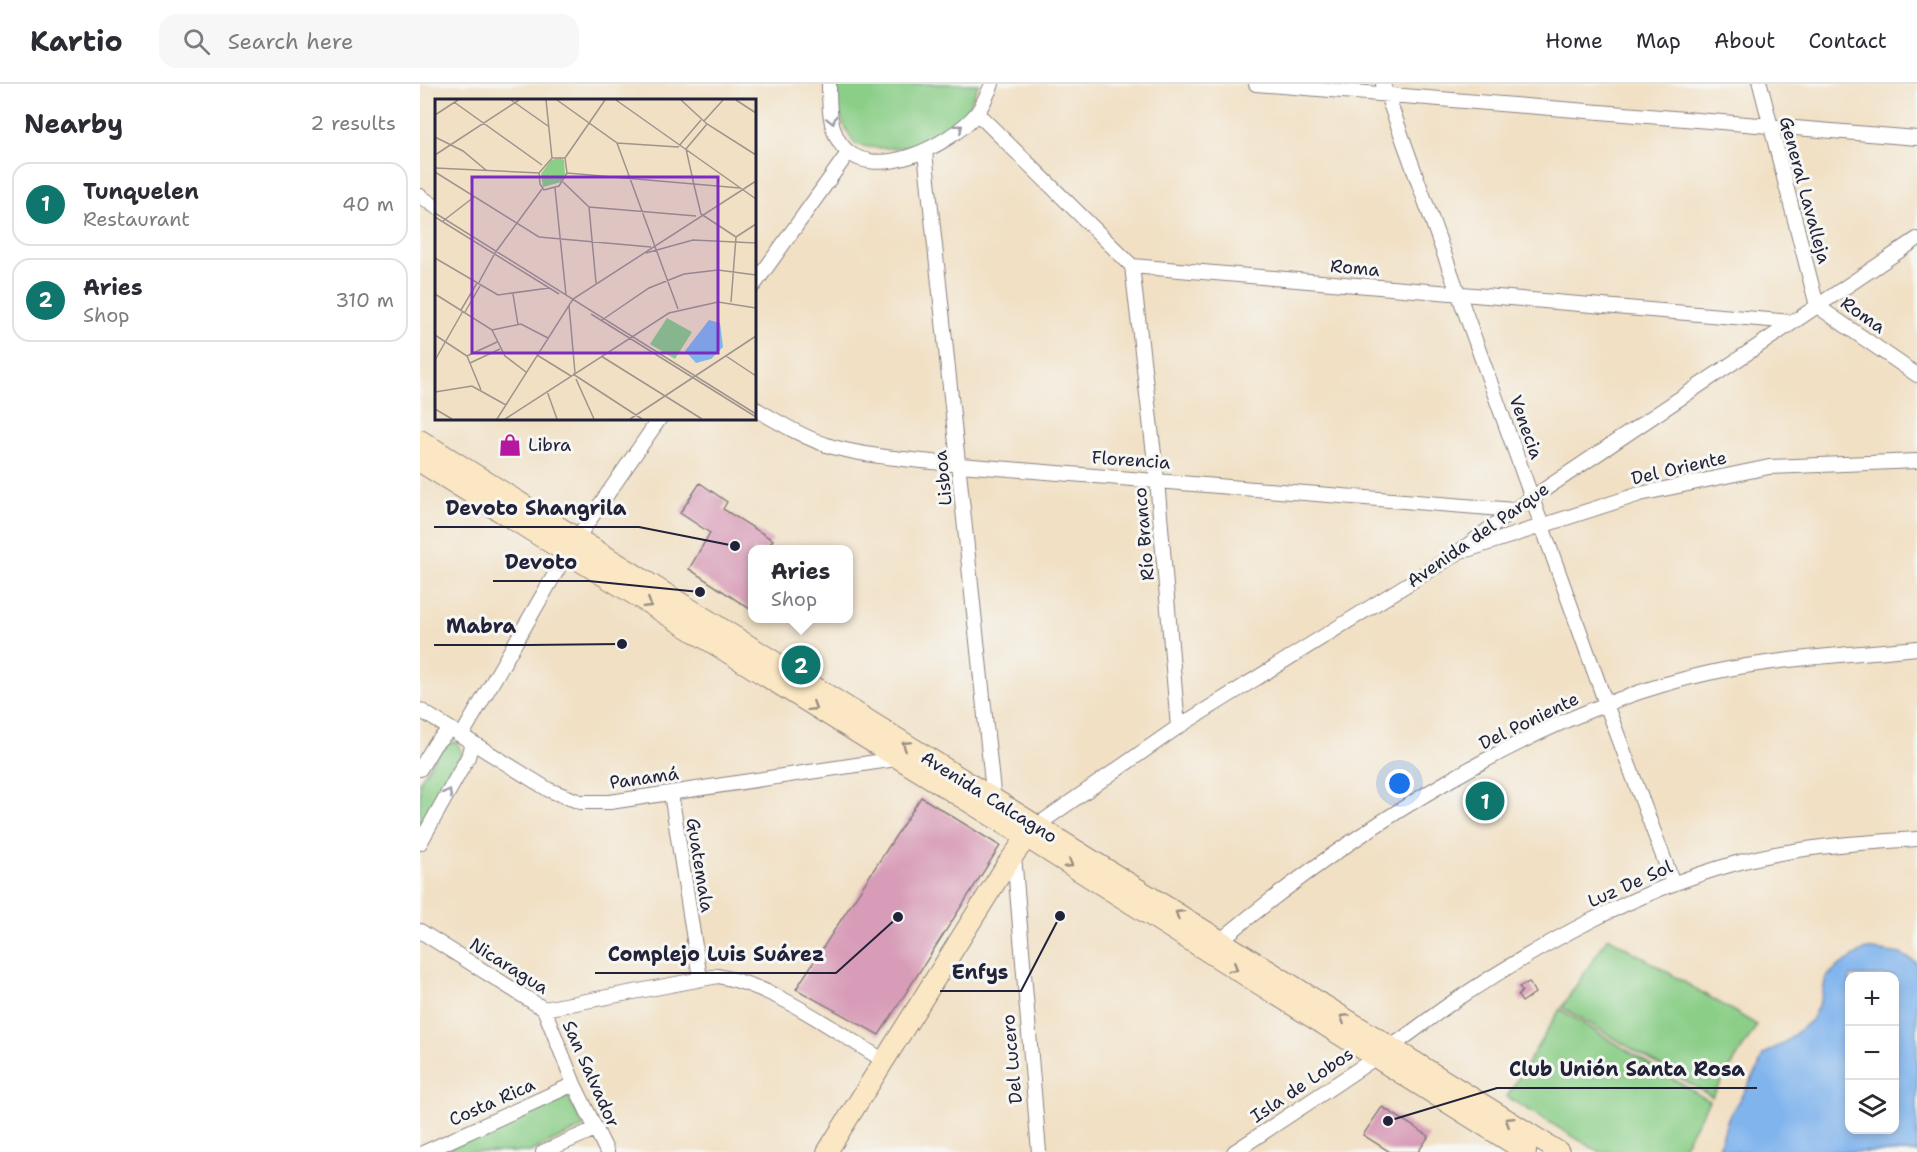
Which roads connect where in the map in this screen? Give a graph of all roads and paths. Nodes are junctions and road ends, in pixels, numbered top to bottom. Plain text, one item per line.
1 (829, 84) edge
2 (992, 84) edge
3 (1256, 84) edge
4 (1760, 84) edge
5 (1386, 90) edge
6 (977, 113) junction
7 (1770, 128) junction
8 (1917, 138) edge
9 (925, 152) junction
10 (848, 153) junction
11 (420, 196) edge
12 (434, 205) edge
13 (420, 212) edge
14 (1917, 239) edge
15 (1132, 266) junction
16 (756, 282) edge
17 (1459, 296) junction
18 (1817, 306) junction
19 (1792, 322) junction
20 (1917, 375) edge
21 (756, 409) edge
22 (659, 420) edge
23 (420, 440) edge
24 (1917, 461) edge
25 (420, 462) edge
26 (960, 465) junction
27 (1157, 480) junction
28 (1532, 498) junction
29 (1514, 510) junction
30 (1543, 525) junction
31 (572, 545) junction
32 (1456, 554) junction
33 (1917, 648) edge
34 (1606, 704) junction
35 (420, 710) edge
36 (1178, 727) junction
37 (461, 735) junction
38 (896, 759) junction
39 (420, 769) edge
40 (671, 793) junction
41 (994, 801) junction
42 (1032, 832) junction
43 (1917, 839) edge
44 (420, 843) edge
45 (1014, 855) junction
46 (1673, 883) junction
47 (420, 931) edge
48 (1214, 946) junction
49 (699, 978) junction
50 (544, 1010) junction
51 (1383, 1052) junction
52 (883, 1060) junction
53 (574, 1084) junction
54 (595, 1129) junction
55 (425, 1152) edge
56 (543, 1152) edge
57 (607, 1152) edge
58 (827, 1152) edge
59 (1039, 1152) edge
60 (1234, 1152) edge
61 (1526, 1152) edge
62 (1559, 1152) edge

1 -> 10 street
2 - 6 street
3 - 5 street
4 - 7 street, General Lavalleja
5 - 7 street
5 - 17 street, Venecia
9 -> 6 street
6 - 15 street
7 - 8 street
7 - 18 street, General Lavalleja
9 - 10 street
9 - 26 street, Lisboa
10 - 16 street
11 - 12 street
12 - 13 street
14 - 18 street, Avenida del Parque
15 - 17 street, Roma
15 - 27 street, Río Branco
17 - 19 street, Roma
17 - 28 street, Venecia
18 - 19 street, Avenida del Parque
18 - 20 street, Roma
19 - 28 street, Avenida del Parque
21 - 26 street, Florencia
22 - 31 street
23 - 31 street, Avenida Calcagno
24 - 30 street, Del Oriente
25 - 31 street, Avenida Calcagno
26 - 27 street, Florencia
26 - 41 street, Lisboa
27 - 29 street, Florencia
27 - 36 street, Río Branco
28 - 29 street, Avenida del Parque
28 - 30 street, Venecia
29 - 32 street, Avenida del Parque
30 - 32 street, Del Oriente
30 - 34 street, Venecia
31 - 37 street
31 -> 38 street, Avenida Calcagno
41 -> 31 street, Avenida Calcagno
32 - 36 street, Avenida del Parque
33 - 34 street, Del Poniente
34 - 46 street, Venecia
34 - 48 street, Del Poniente
35 - 37 street, Panamá
36 - 42 street, Avenida del Parque
37 - 39 street
37 - 40 street, Panamá
44 -> 37 street
38 - 40 street, Panamá
38 - 42 street, Avenida Calcagno
40 - 49 street, Guatemala
41 - 42 street, Avenida Calcagno
42 - 45 street, Avenida del Parque
42 - 48 street, Avenida Calcagno
43 - 46 street, Luz De Sol
45 - 52 street, Avenida del Parque
45 - 59 street, Del Lucero
46 - 51 street, Luz De Sol
47 - 50 street, Nicaragua
48 - 51 street, Avenida Calcagno
49 - 50 street, Nicaragua
49 - 52 street, Nicaragua
50 - 53 street, San Salvador
51 - 60 street, Isla de Lobos
51 - 61 street, Avenida Calcagno
62 -> 51 street, Avenida Calcagno
52 - 58 street, Avenida del Parque
53 - 54 street, San Salvador
53 - 55 street, Costa Rica
54 - 56 street
54 - 57 street, San Salvador

